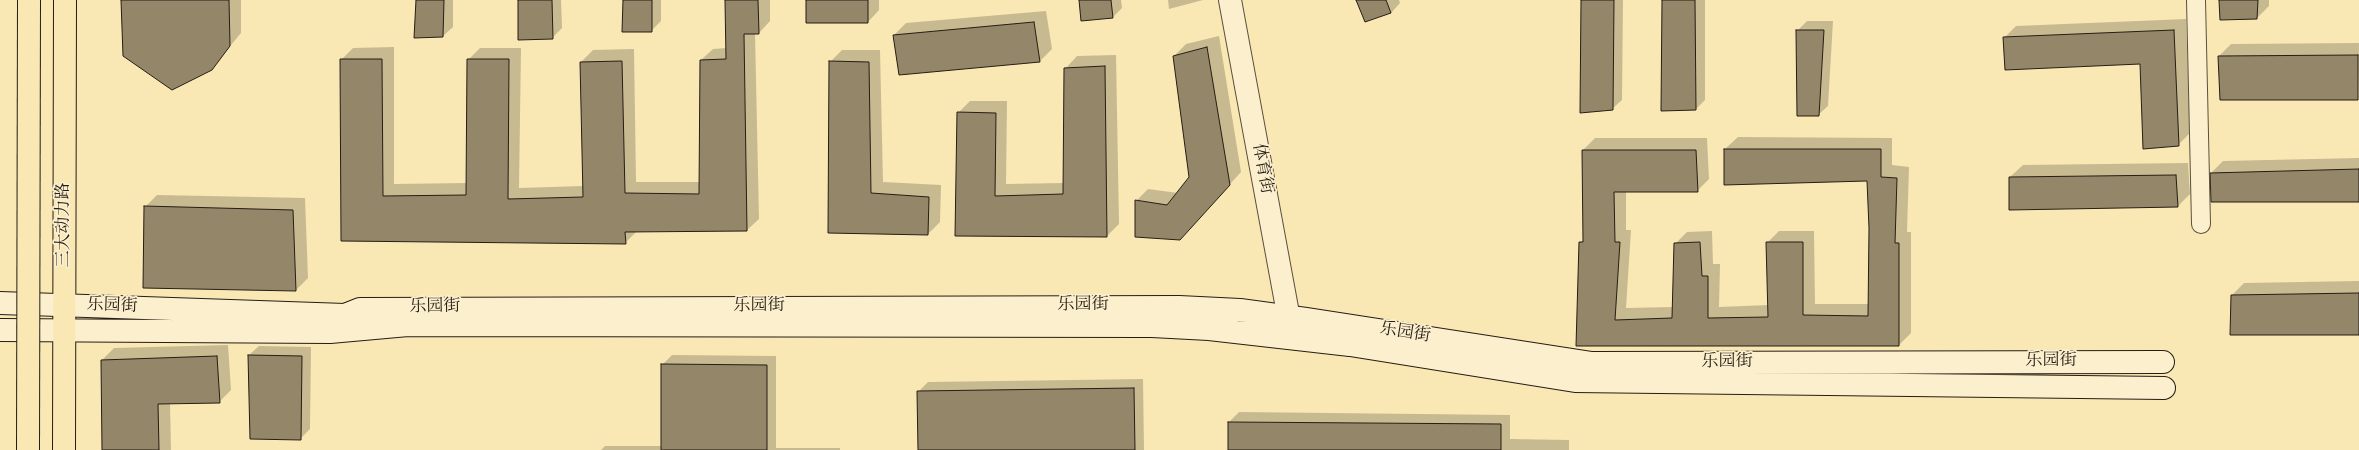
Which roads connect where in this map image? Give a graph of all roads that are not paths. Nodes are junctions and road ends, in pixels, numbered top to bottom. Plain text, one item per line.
1 (29, 0) edge
2 (65, 0) edge
3 (1230, 0) edge
4 (2196, 0) edge
5 (2200, 224) dead end
6 (0, 303) edge
7 (65, 305) junction
8 (1288, 317) junction
9 (0, 330) edge
10 (66, 332) junction
11 (1292, 338) junction
12 (2163, 362) dead end
13 (2164, 388) dead end
14 (28, 450) edge
15 (64, 450) edge

1 - 14 highway, bridge
2 - 7 highway, 三大动力路
3 - 8 main road, 体育街
4 - 5 street
6 - 7 main road, 乐园街
7 - 8 main road, 乐园街
7 - 10 highway, 三大动力路
8 - 11 main road, 体育街
8 - 12 main road, 乐园街
9 - 10 main road, 乐园街
10 - 11 main road, 乐园街
10 - 15 highway, 三大动力路
11 - 13 main road, 乐园街

